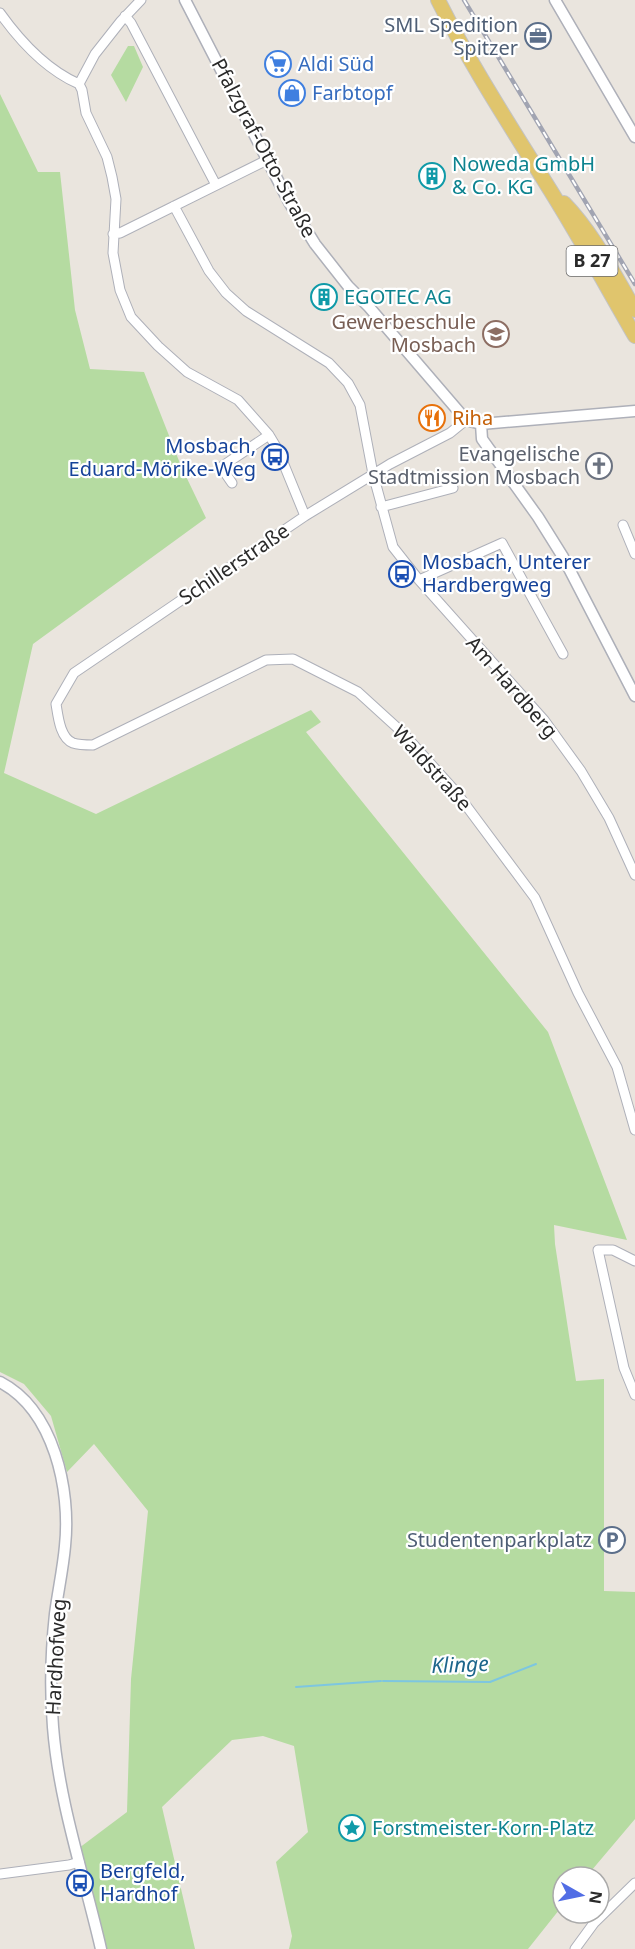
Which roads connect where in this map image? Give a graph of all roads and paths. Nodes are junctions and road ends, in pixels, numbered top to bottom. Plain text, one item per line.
1 (141, 0) edge
2 (185, 0) edge
3 (438, 0) edge
4 (555, 0) edge
5 (0, 13) edge
6 (125, 16) junction
7 (79, 84) junction
8 (635, 137) edge
9 (267, 160) junction
10 (216, 185) junction
11 (548, 187) junction
12 (174, 206) junction
13 (113, 234) junction
14 (635, 310) edge
15 (635, 336) edge
16 (635, 411) edge
17 (466, 420) junction
18 (481, 424) junction
19 (269, 435) junction
20 (373, 474) junction
21 (232, 483) dead end
22 (453, 488) dead end
23 (381, 507) junction
24 (305, 516) junction
25 (623, 525) dead end
26 (635, 555) edge
27 (419, 580) junction
28 (563, 654) dead end
29 (635, 696) edge
30 (72, 743) joint
31 (635, 875) edge
32 (635, 1130) edge
33 (635, 1261) edge
34 (0, 1382) edge
35 (635, 1395) edge
36 (79, 1862) junction
37 (0, 1874) edge
38 (635, 1883) edge
39 (101, 1949) edge
40 (575, 1949) edge

1 - 6 street
2 - 9 street, Pfalzgraf-Otto-Straße
3 - 11 main road, B 27
4 - 8 street
5 - 7 street
6 - 7 street
6 - 10 street
7 - 13 street
9 - 10 street
9 - 17 street, Pfalzgraf-Otto-Straße
10 - 12 street
11 - 14 main road, B 27
11 - 15 main road, B 27
12 - 13 street
12 - 20 street, Am Hardberg
13 - 19 street
16 - 18 street
17 - 18 street
17 - 20 street, Schillerstraße
18 - 29 street
19 - 21 street
19 - 24 street
20 - 23 street, Am Hardberg
20 - 24 street, Schillerstraße
22 - 23 street
23 - 27 street, Am Hardberg
24 - 30 street, Schillerstraße
25 - 26 street
27 - 28 street
27 - 31 street, Am Hardberg
30 - 32 street, Waldstraße
33 - 35 street
34 - 36 street, Hardhofweg
36 - 37 street
36 - 39 street, Hardhofweg
38 - 40 street

